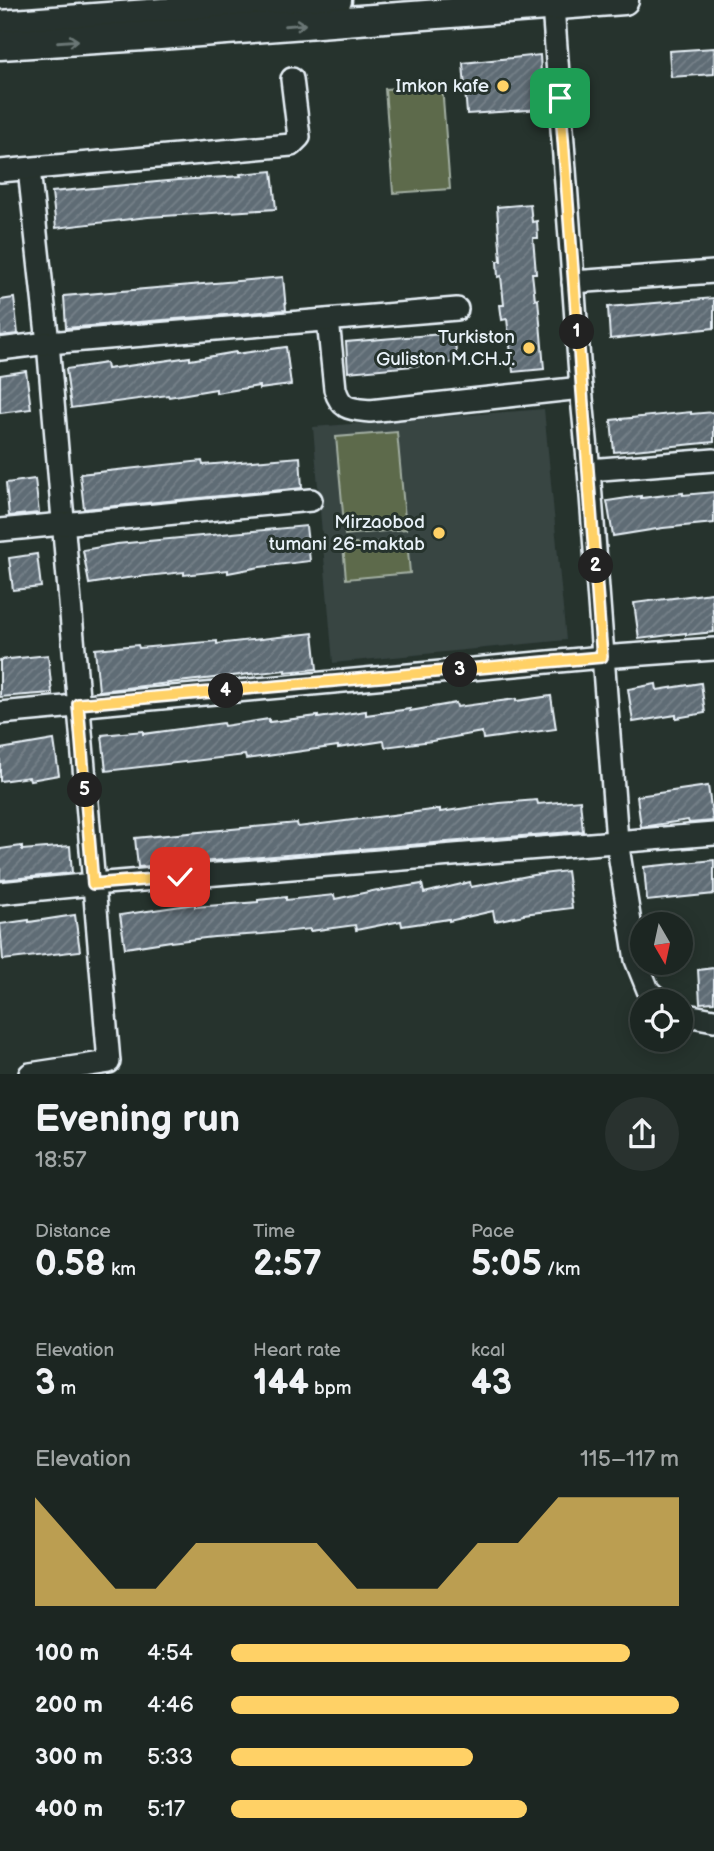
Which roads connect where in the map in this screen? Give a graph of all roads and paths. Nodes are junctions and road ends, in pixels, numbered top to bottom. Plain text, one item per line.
1 (330, 0) edge
2 (337, 0) edge
3 (624, 0) edge
4 (553, 6) junction
5 (0, 25) edge
6 (161, 25) junction
7 (0, 46) edge
8 (292, 79) dead end
9 (29, 169) junction
10 (0, 172) edge
11 (714, 272) edge
12 (573, 282) junction
13 (457, 309) dead end
14 (328, 320) junction
15 (48, 344) junction
16 (0, 349) edge
17 (580, 388) junction
18 (714, 460) edge
19 (589, 470) junction
20 (311, 500) dead end
21 (63, 523) junction
22 (0, 530) edge
23 (714, 649) edge
24 (602, 657) junction
25 (78, 704) junction
26 (0, 713) edge
27 (714, 834) edge
28 (617, 841) junction
29 (93, 884) junction
30 (0, 893) edge
31 (648, 989) edge
32 (693, 1016) edge
33 (714, 1020) edge
34 (30, 1074) edge

1 - 2 main road
1 - 6 main road
3 - 4 main road
6 -> 4 main road
4 - 12 street
5 - 6 main road
7 -> 6 main road
8 - 9 street
9 - 10 street
9 - 15 street
11 - 12 street
12 - 17 street
13 - 14 street
14 - 15 street
14 - 17 street
15 - 16 street
15 - 21 street
17 - 19 street
18 - 19 street
19 - 24 street
20 - 21 street
21 - 22 street
21 - 25 street
23 - 24 street
24 - 25 street
24 - 28 street
25 - 26 street
25 - 29 street
27 - 28 street
28 - 29 street
28 - 31 street
29 - 30 street
29 - 34 street
32 - 33 street

